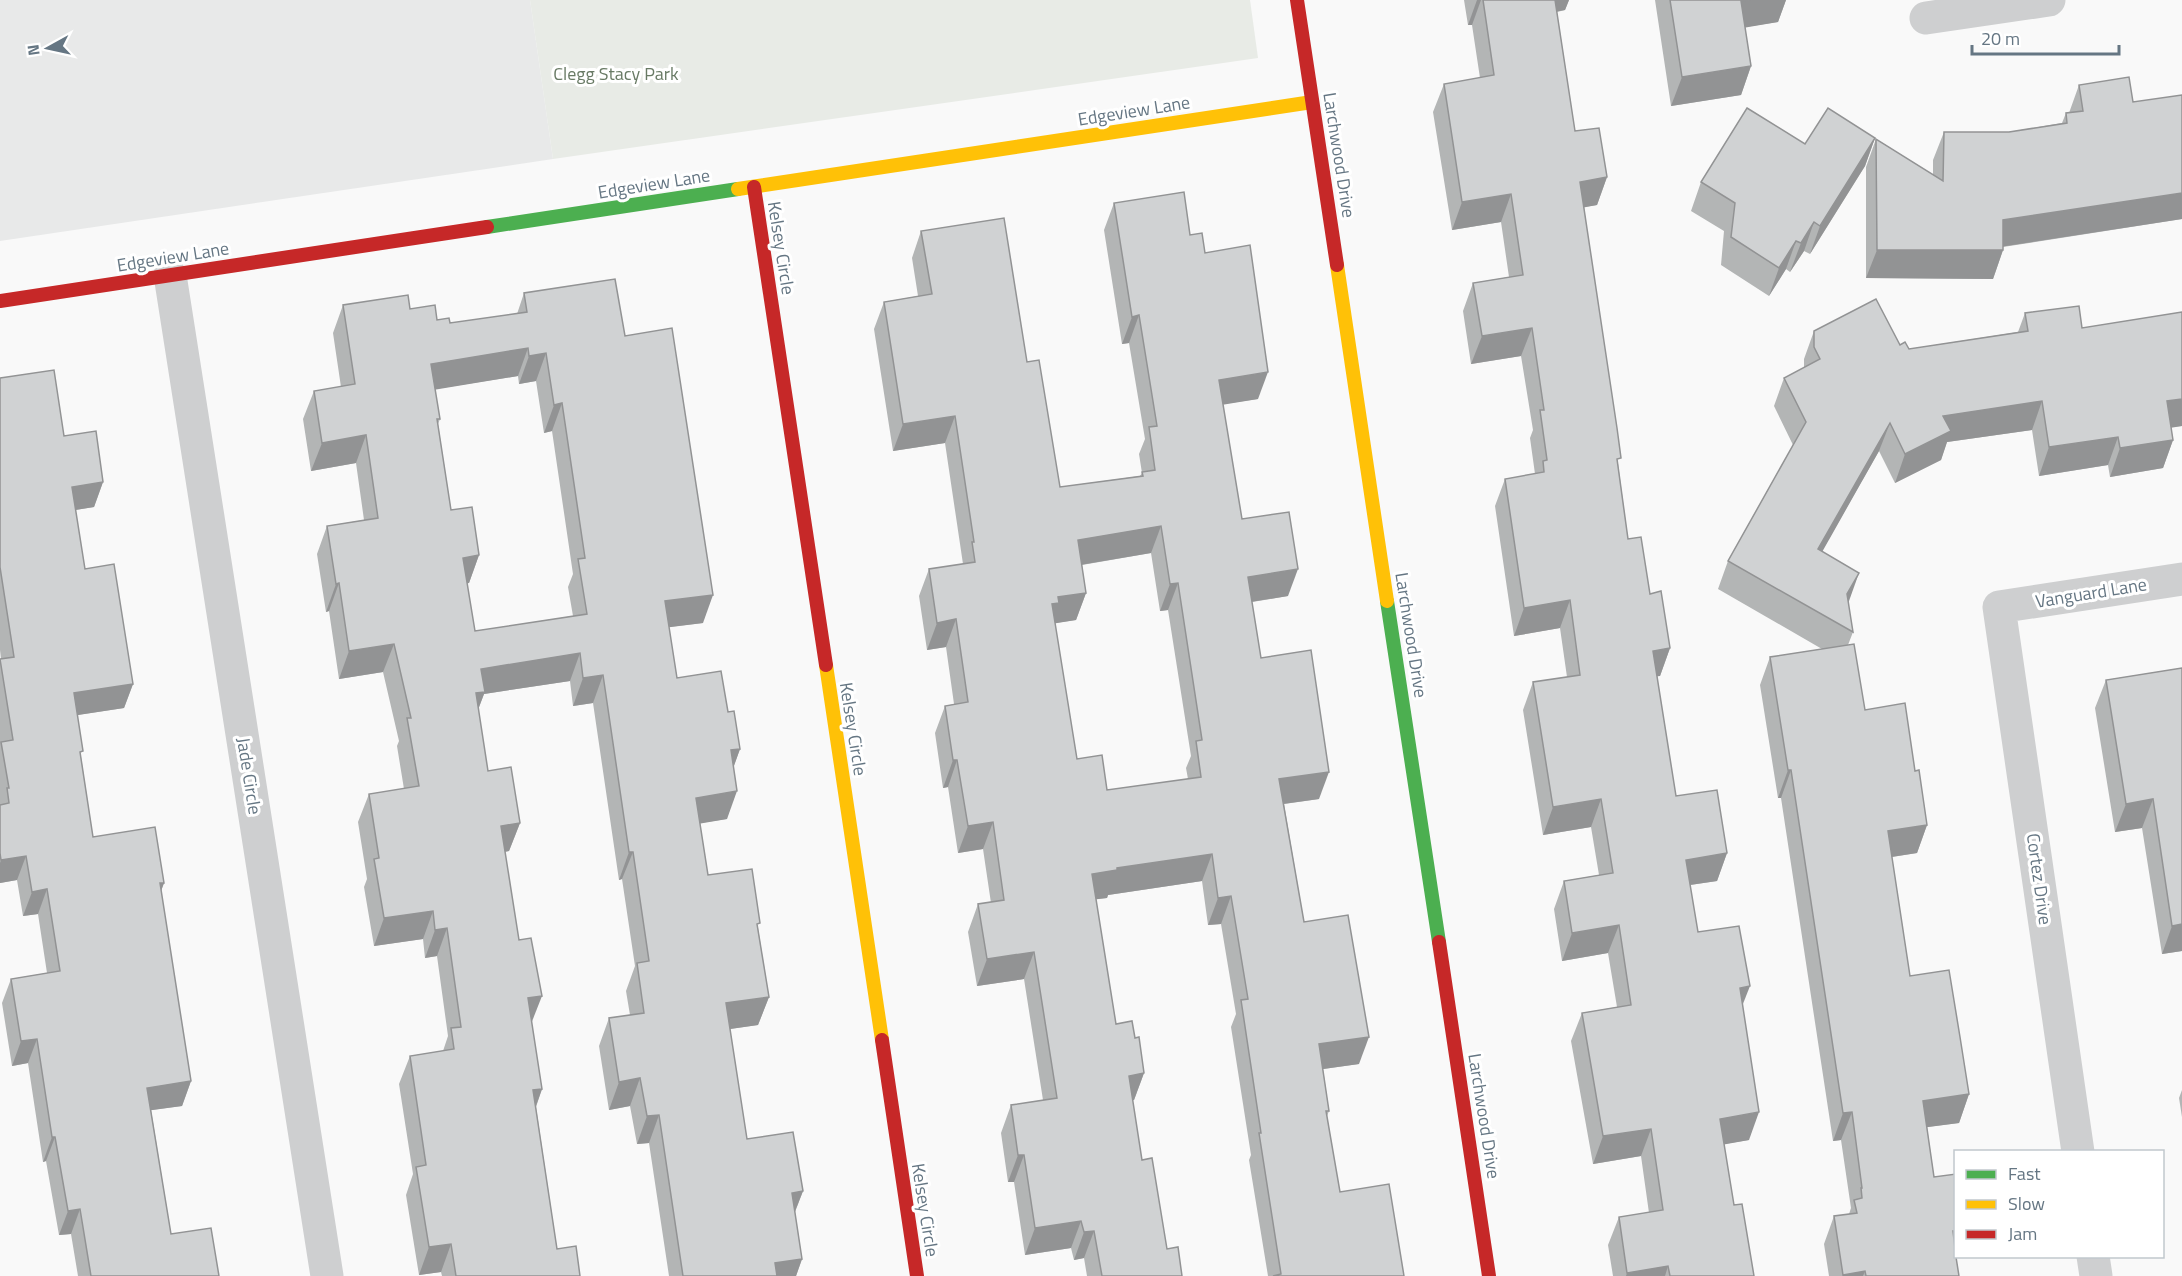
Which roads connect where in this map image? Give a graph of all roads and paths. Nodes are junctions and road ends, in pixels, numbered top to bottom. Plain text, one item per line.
1 (1297, 0) edge
2 (2049, 0) edge
3 (1926, 18) dead end
4 (1312, 102) junction
5 (754, 187) junction
6 (170, 275) junction
7 (0, 301) edge
8 (2182, 579) edge
9 (1999, 607) joint
10 (2078, 1150) edge
11 (2093, 1258) edge
12 (327, 1276) edge
13 (917, 1276) edge
14 (1490, 1276) edge
15 (2096, 1276) edge

1 - 4 street, Larchwood Drive
2 - 3 street
4 - 5 street, Edgeview Lane
4 - 14 street, Larchwood Drive
5 - 6 street, Edgeview Lane
5 - 13 street, Kelsey Circle
6 - 7 street, Edgeview Lane
6 - 12 street, Jade Circle
8 - 9 street, Vanguard Lane
9 - 10 street, Cortez Drive
11 - 15 street

